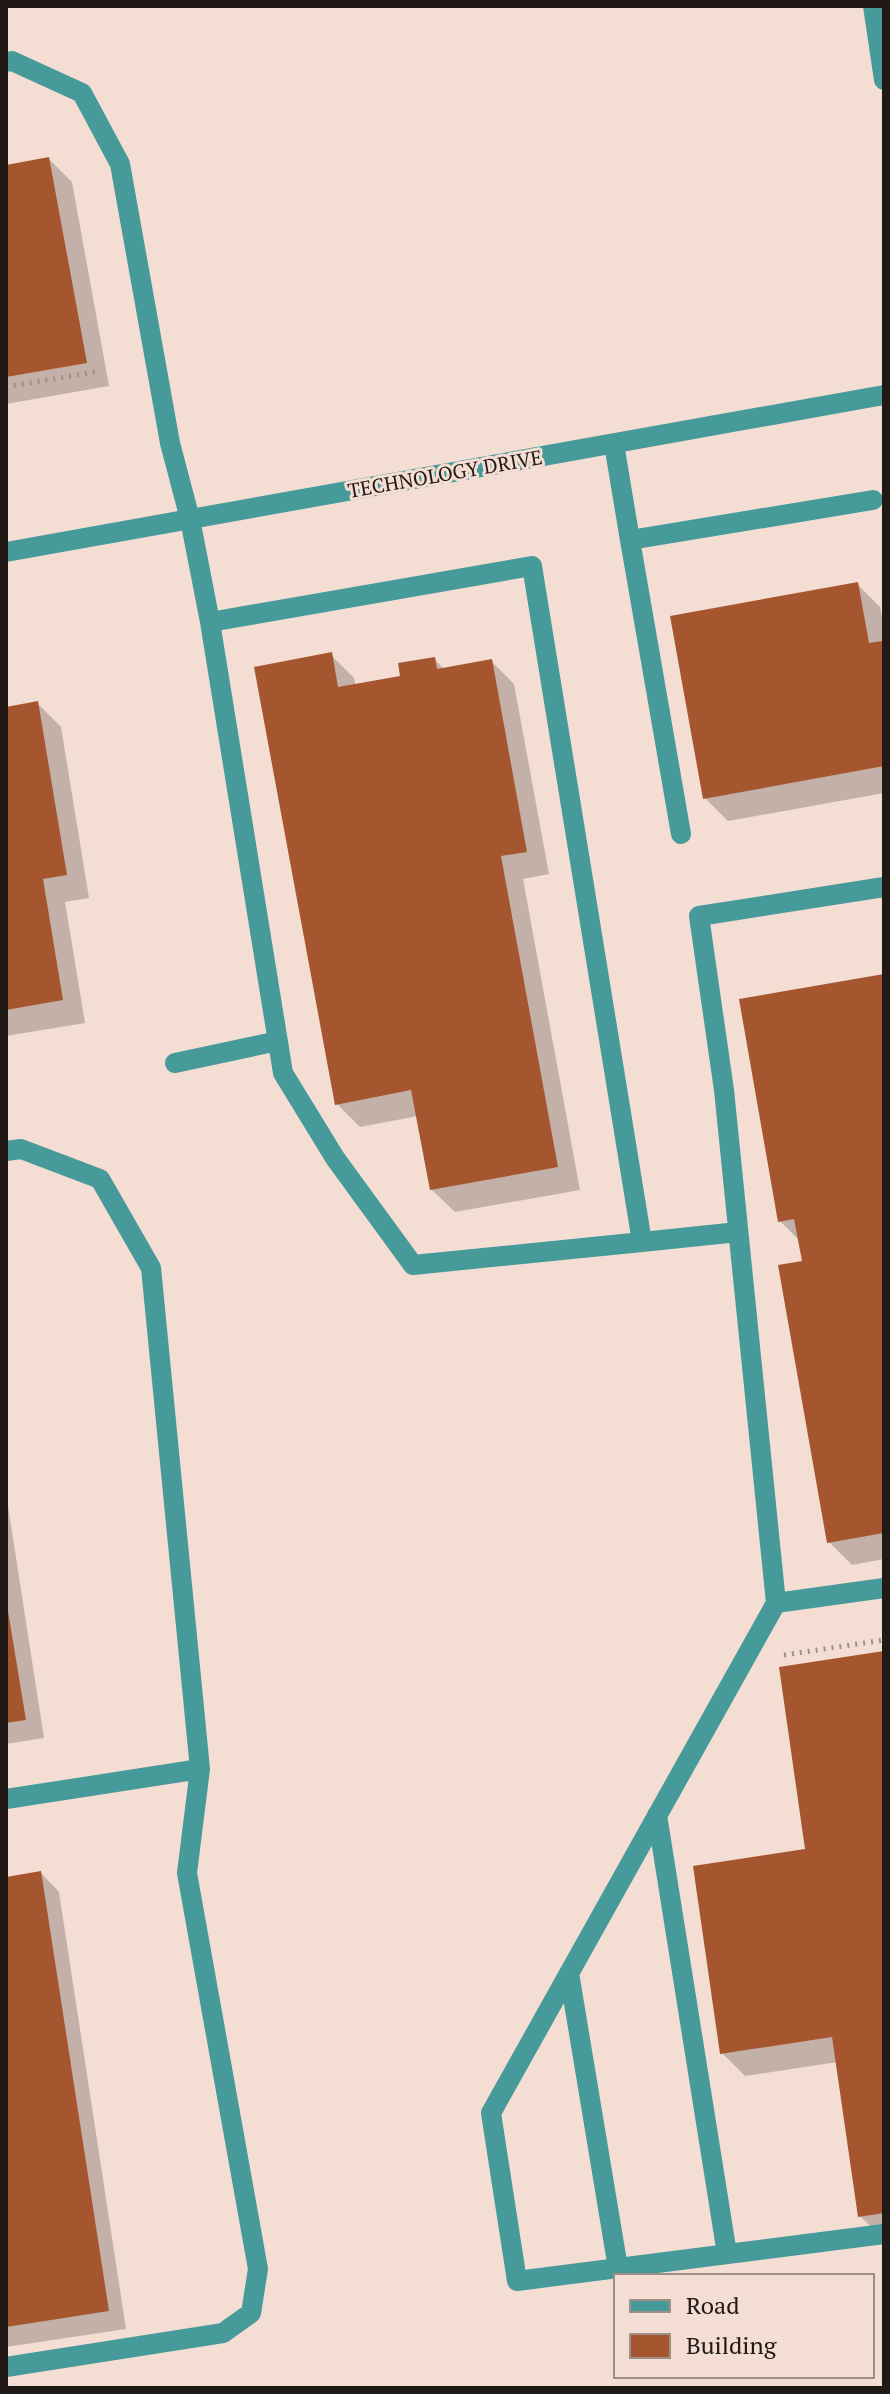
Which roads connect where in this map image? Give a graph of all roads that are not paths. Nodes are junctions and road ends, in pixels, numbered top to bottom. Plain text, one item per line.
1 (873, 6) edge
2 (6, 62) edge
3 (884, 80) edge
4 (884, 395) edge
5 (614, 444) junction
6 (873, 500) dead end
7 (190, 519) junction
8 (630, 540) junction
9 (6, 552) edge
10 (210, 622) junction
11 (681, 834) dead end
12 (884, 887) edge
13 (278, 1041) junction
14 (175, 1063) dead end
15 (6, 1151) edge
16 (738, 1232) junction
17 (642, 1242) junction
18 (884, 1588) edge
19 (776, 1603) junction
20 (200, 1769) junction
21 (6, 1799) edge
22 (657, 1815) junction
23 (569, 1973) junction
24 (884, 2234) edge
25 (727, 2254) junction
26 (618, 2268) junction
27 (6, 2367) edge

1 - 3 street
2 - 7 street
4 - 5 street, TECHNOLOGY DRIVE
5 - 7 street, TECHNOLOGY DRIVE
5 - 8 street
6 - 8 street
7 - 9 street, TECHNOLOGY DRIVE
7 - 10 street
8 - 11 street
10 - 13 street
10 - 17 street
12 - 16 street
13 - 14 street
13 - 17 street
15 - 20 street
16 - 17 street
16 - 19 street
18 - 19 street
19 - 22 street
20 - 21 street
20 - 27 street
22 - 23 street
22 - 25 street
23 - 26 street
23 - 26 street
24 - 25 street
25 - 26 street

